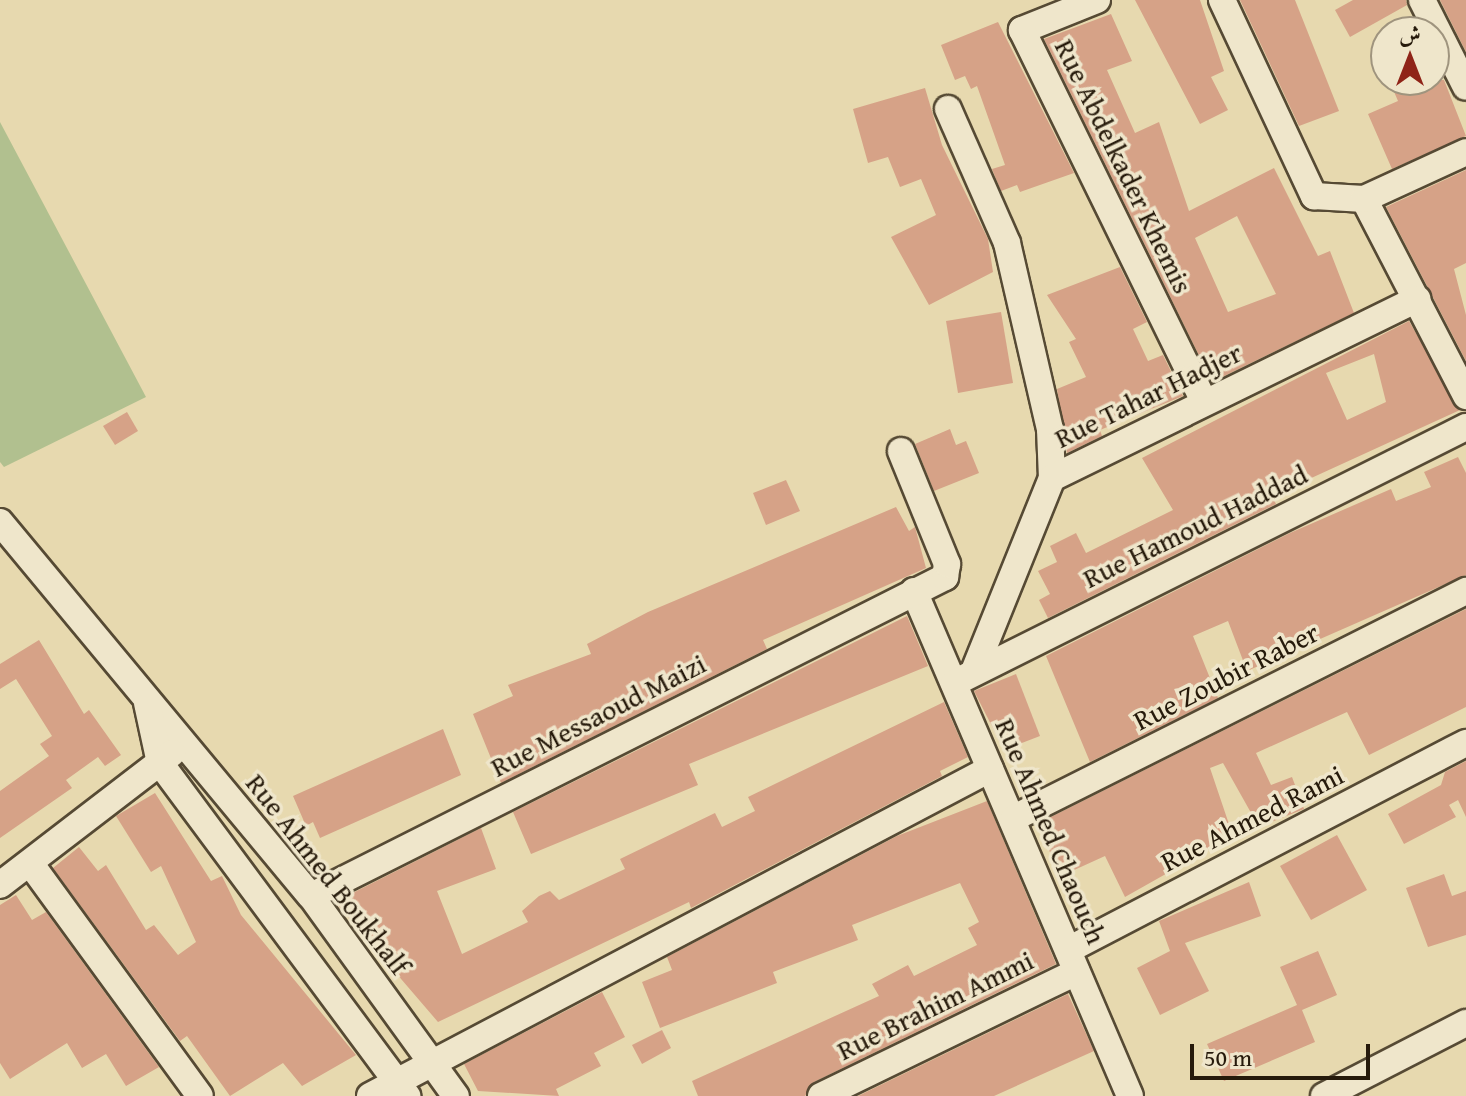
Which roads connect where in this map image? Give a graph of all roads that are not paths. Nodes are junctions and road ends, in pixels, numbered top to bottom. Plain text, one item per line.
1 (1097, 0) edge
2 (1222, 0) edge
3 (1422, 0) edge
4 (1466, 87) edge
5 (948, 109) dead end
6 (1466, 152) edge
7 (1364, 199) junction
8 (1418, 299) junction
9 (1466, 396) edge
10 (1204, 402) junction
11 (1466, 427) edge
12 (901, 451) dead end
13 (1052, 478) junction
14 (0, 522) edge
15 (914, 591) junction
16 (1466, 591) edge
17 (964, 677) junction
18 (145, 696) junction
19 (184, 743) junction
20 (1466, 743) edge
21 (160, 763) junction
22 (990, 769) junction
23 (1014, 818) junction
24 (30, 863) junction
25 (0, 885) edge
26 (311, 896) junction
27 (1072, 961) junction
28 (1466, 1023) edge
29 (431, 1062) junction
30 (402, 1089) edge
31 (200, 1096) edge
32 (370, 1096) edge
33 (456, 1096) edge
34 (821, 1096) edge
35 (1130, 1096) edge
36 (1324, 1096) edge

1 - 10 street, Rue Abdelkader Khemis
2 - 7 street
3 - 4 street
5 - 13 street
6 - 7 street
7 - 8 street
8 - 9 street
8 - 10 street, Rue Tahar Hadjer
10 - 13 street, Rue Tahar Hadjer
11 - 17 street, Rue Hamoud Haddad
12 - 15 street, Rue Messaoud Maizi
13 - 17 street, Rue Tahar Hadjer
14 - 18 street, Rue Ahmed Boukhalf
15 - 17 street, Rue Ahmed Chaouch
15 - 26 street, Rue Messaoud Maizi
16 - 23 street, Rue Zoubir Raber
17 - 22 street, Rue Ahmed Chaouch
18 - 19 street, Rue Ahmed Boukhalf
18 - 21 street
19 - 21 street
19 - 26 street, Rue Ahmed Boukhalf
20 - 27 street, Rue Ahmed Rami
21 - 24 street
21 - 30 street
22 - 23 street, Rue Ahmed Chaouch
22 - 29 street
23 - 27 street, Rue Ahmed Chaouch
24 - 25 street
24 - 31 street
26 - 29 street, Rue Ahmed Boukhalf
27 - 34 street, Rue Brahim Ammi
27 - 35 street, Rue Ahmed Chaouch
28 - 36 street
29 - 30 street
29 - 33 street, Rue Ahmed Boukhalf
30 - 32 street

